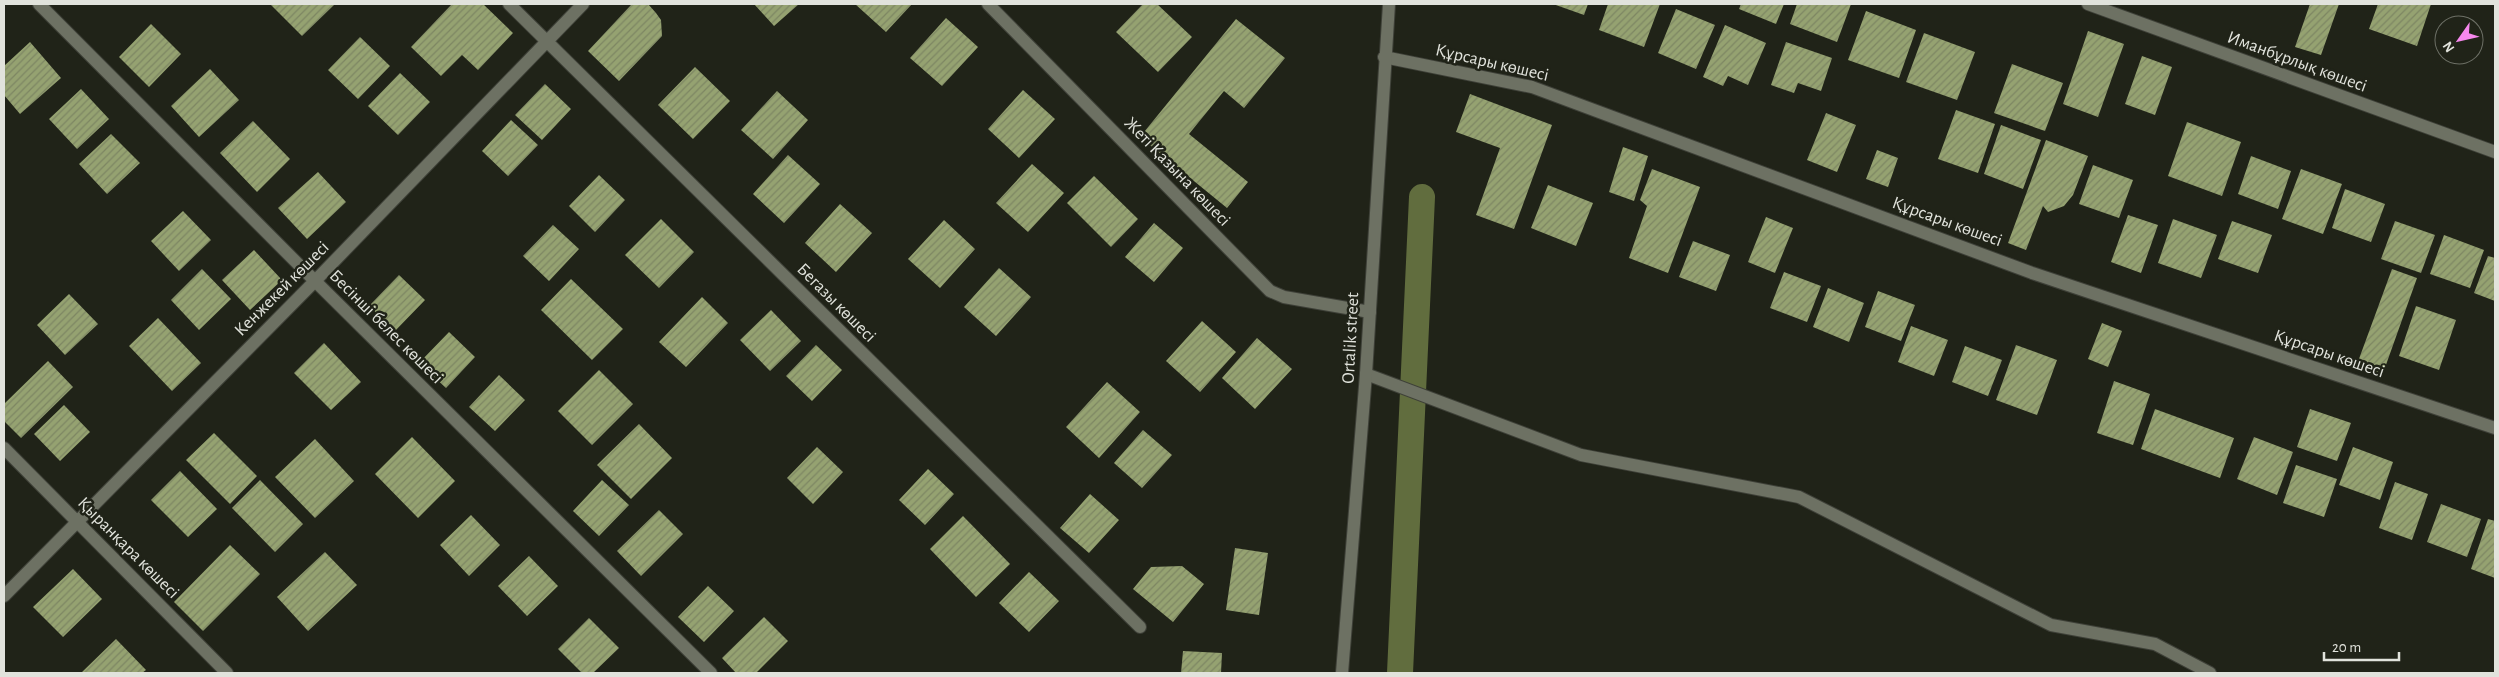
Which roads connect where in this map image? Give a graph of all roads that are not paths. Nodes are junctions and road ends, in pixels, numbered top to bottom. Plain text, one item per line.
1 (39, 4) edge
2 (509, 4) edge
3 (583, 4) edge
4 (988, 4) edge
5 (1389, 4) edge
6 (2088, 4) edge
7 (546, 42) junction
8 (1384, 57) junction
9 (2495, 152) edge
10 (315, 281) junction
11 (1370, 312) junction
12 (1366, 374) junction
13 (2495, 428) edge
14 (4, 448) edge
15 (76, 522) junction
16 (4, 596) edge
17 (1140, 627) dead end
18 (227, 673) edge
19 (711, 673) edge
20 (1342, 673) edge
21 (2210, 673) edge

1 - 10 street, Бесінші белес көшесі
2 - 7 street, Бегазы көшесі
3 - 7 street, Кенжекей көшесі
4 - 11 street, Жеті Қазына көшесі
5 - 8 street, Ortalik street
6 - 9 street, Иманбұрлық көшесі
7 - 10 street, Кенжекей көшесі
7 - 17 street, Бегазы көшесі
8 - 11 street, Ortalik street
8 - 13 street, Құрсары көшесі
10 - 15 street, Кенжекей көшесі
10 - 19 street, Бесінші белес көшесі
11 - 12 street, Ortalik street
12 - 20 street, Ortalik street
12 - 21 street
14 - 15 street, Қыранқара көшесі
15 - 16 street, Кенжекей көшесі
15 - 18 street, Қыранқара көшесі

